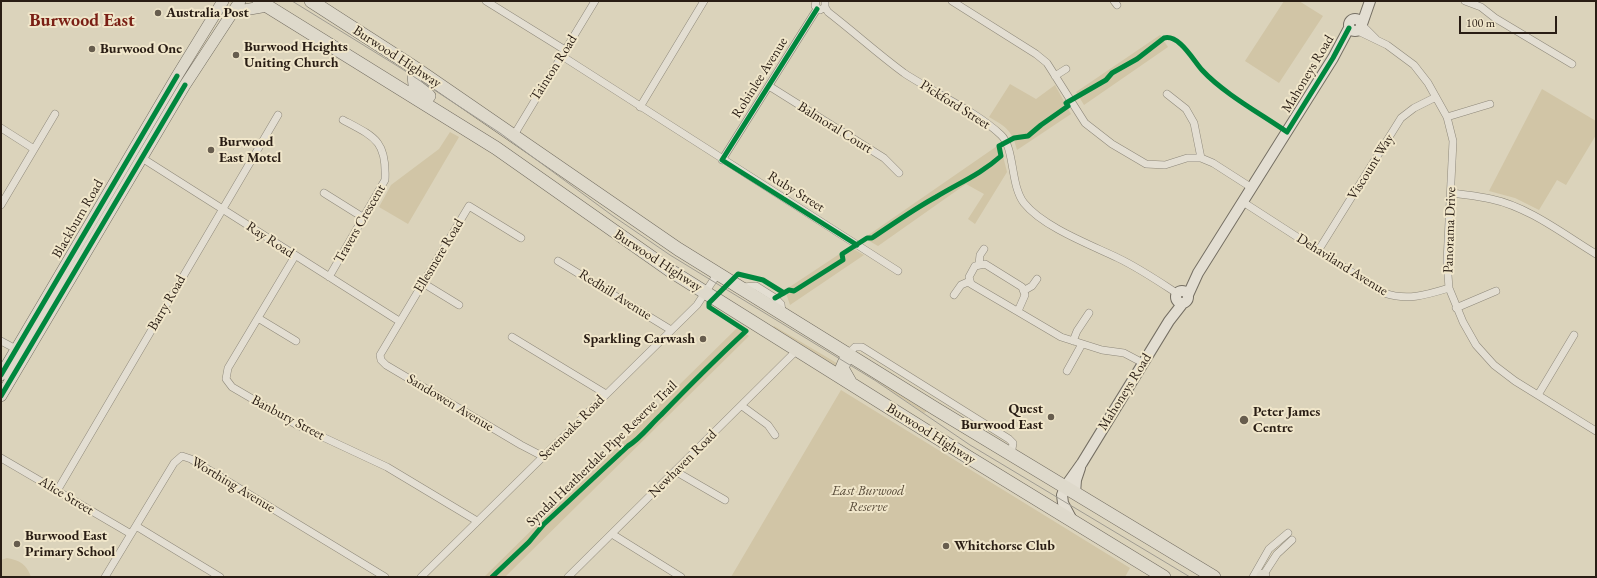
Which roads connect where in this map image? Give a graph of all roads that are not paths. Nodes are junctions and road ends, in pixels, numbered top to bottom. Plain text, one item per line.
1 (240, 1) edge
2 (311, 1) edge
3 (486, 1) edge
4 (595, 1) edge
5 (704, 1) edge
6 (816, 1) edge
7 (952, 1) edge
8 (1369, 1) edge
9 (1466, 1) edge
10 (263, 3) edge
11 (220, 4) edge
12 (825, 4) edge
13 (1482, 4) edge
14 (817, 9) junction
15 (233, 12) junction
16 (1357, 26) junction
17 (564, 53) junction
18 (1572, 64) dead end
19 (1066, 69) dead end
20 (418, 70) junction
21 (1055, 76) junction
22 (768, 86) junction
23 (1167, 94) dead end
24 (1436, 97) junction
25 (1490, 104) dead end
26 (640, 107) junction
27 (55, 114) dead end
28 (278, 115) dead end
29 (1447, 117) junction
30 (343, 120) dead end
31 (452, 120) junction
32 (1, 128) edge
33 (514, 135) junction
34 (34, 149) junction
35 (132, 152) junction
36 (142, 158) junction
37 (1201, 158) junction
38 (722, 160) junction
39 (899, 173) dead end
40 (1252, 188) junction
41 (324, 193) dead end
42 (1452, 193) junction
43 (1243, 202) junction
44 (1, 205) edge
45 (222, 209) junction
46 (364, 218) junction
47 (521, 238) dead end
48 (984, 249) dead end
49 (1318, 251) junction
50 (1596, 254) edge
51 (295, 256) junction
52 (558, 261) dead end
53 (979, 264) junction
54 (898, 271) dead end
55 (718, 274) junction
56 (329, 277) junction
57 (1036, 279) dead end
58 (970, 281) junction
59 (423, 283) junction
60 (1449, 288) junction
61 (1025, 290) junction
62 (1496, 290) dead end
63 (706, 292) junction
64 (954, 295) dead end
65 (1181, 296) junction
66 (459, 305) dead end
67 (1456, 308) junction
68 (1018, 311) junction
69 (1089, 313) dead end
70 (258, 318) junction
71 (400, 320) junction
72 (671, 330) junction
73 (1574, 335) dead end
74 (512, 337) dead end
75 (1, 340) edge
76 (296, 341) dead end
77 (1073, 341) junction
78 (1082, 344) junction
79 (797, 350) junction
80 (21, 352) junction
81 (848, 354) junction
82 (381, 360) joint
83 (1143, 363) junction
84 (1067, 371) dead end
85 (1, 375) edge
86 (851, 384) junction
87 (606, 394) junction
88 (1538, 395) junction
89 (1, 396) edge
90 (742, 406) junction
91 (1596, 431) edge
92 (775, 435) dead end
93 (1, 458) edge
94 (541, 459) junction
95 (676, 471) junction
96 (1070, 490) junction
97 (57, 491) junction
98 (725, 500) dead end
99 (476, 522) junction
100 (1073, 522) junction
101 (136, 526) junction
102 (1288, 533) dead end
103 (131, 534) junction
104 (612, 534) junction
105 (1292, 540) dead end
106 (105, 577) edge
107 (220, 577) edge
108 (386, 577) edge
109 (421, 577) edge
110 (568, 577) edge
111 (681, 577) edge
112 (1164, 577) edge
113 (1217, 577) edge
114 (1260, 577) edge

1 - 15 main road, Blackburn Road
2 - 20 highway, Burwood Highway
3 - 17 street, Ruby Street
4 - 17 street, Tainton Road
5 - 26 street
6 - 14 street
7 - 21 street
8 - 16 main road, Mahoneys Road
9 - 13 street
10 - 15 main road
10 - 31 highway, Burwood Highway
11 - 35 main road, Blackburn Road
12 - 14 street
12 - 65 street, Pickford Street
13 - 18 street
14 - 22 street, Robinlee Avenue
15 - 36 main road, Blackburn Road
16 - 24 street, Panorama Drive
16 - 40 main road, Mahoneys Road
17 - 26 street, Ruby Street
17 - 33 street, Tainton Road
19 - 21 street
20 - 31 highway
20 - 33 highway, Burwood Highway
21 - 37 street
22 - 38 street, Robinlee Avenue
22 - 39 street, Balmoral Court
23 - 37 street
24 - 29 street, Panorama Drive
24 - 49 street, Viscount Way
25 - 29 street
26 - 38 street, Ruby Street
27 - 34 street
28 - 45 street, Barry Road
29 - 42 street, Panorama Drive
30 - 46 street, Travers Crescent
31 - 63 highway, Burwood Highway
32 - 34 street
33 - 55 highway, Burwood Highway
34 - 44 street
35 - 36 main road
35 - 80 main road, Blackburn Road
36 - 45 street, Ray Road
36 - 80 main road, Blackburn Road
37 - 40 street
38 - 54 street, Ruby Street
40 - 43 main road, Mahoneys Road
41 - 46 street
42 - 50 street
42 - 60 street, Panorama Drive
43 - 49 street, Dehaviland Avenue
43 - 65 main road, Mahoneys Road
45 - 51 street, Ray Road
45 - 97 street, Barry Road
46 - 56 street, Travers Crescent
47 - 59 street, Ellesmere Road
48 - 53 street
49 - 60 street, Dehaviland Avenue
51 - 56 street, Ray Road
51 - 70 street, Banbury Street
52 - 72 street, Redhill Avenue
53 - 58 street
53 - 61 street
55 - 63 street, Sevenoaks Road
55 - 81 highway, Burwood Highway
56 - 71 street, Ray Road
57 - 61 street
58 - 64 street
58 - 68 street
59 - 66 street
59 - 71 street, Ellesmere Road
60 - 67 street, Panorama Drive
61 - 68 street
62 - 67 street
63 - 72 street, Sevenoaks Road
63 - 79 highway, Burwood Highway
65 - 83 main road, Mahoneys Road
67 - 88 street, Panorama Drive
68 - 77 street
69 - 77 street
70 - 76 street
70 - 99 street, Banbury Street
71 - 82 street, Ellesmere Road
72 - 87 street, Sevenoaks Road
73 - 88 street
74 - 87 street
75 - 80 street
77 - 78 street
78 - 83 street
78 - 84 street
79 - 86 highway, Burwood Highway
79 - 90 street, Newhaven Road
80 - 85 main road, Blackburn Road
80 - 89 main road, Blackburn Road
81 - 86 highway
81 - 96 highway, Burwood Highway
82 - 94 street, Sandowen Avenue
83 - 96 main road, Mahoneys Road
86 - 100 highway, Burwood Highway
87 - 94 street, Sevenoaks Road
88 - 91 street, Panorama Drive
90 - 92 street
90 - 95 street, Newhaven Road
93 - 97 street, Alice Street
94 - 99 street, Sevenoaks Road
95 - 98 street
95 - 104 street, Newhaven Road
96 - 100 main road
96 - 113 highway, Burwood Highway
97 - 103 street, Alice Street
99 - 109 street, Sevenoaks Road
100 - 112 highway, Burwood Highway
101 - 103 street, Worthing Avenue
101 - 107 street
101 - 108 street, Worthing Avenue
102 - 114 street
103 - 106 street, Worthing Avenue
104 - 110 street, Newhaven Road
104 - 111 street
105 - 114 street

